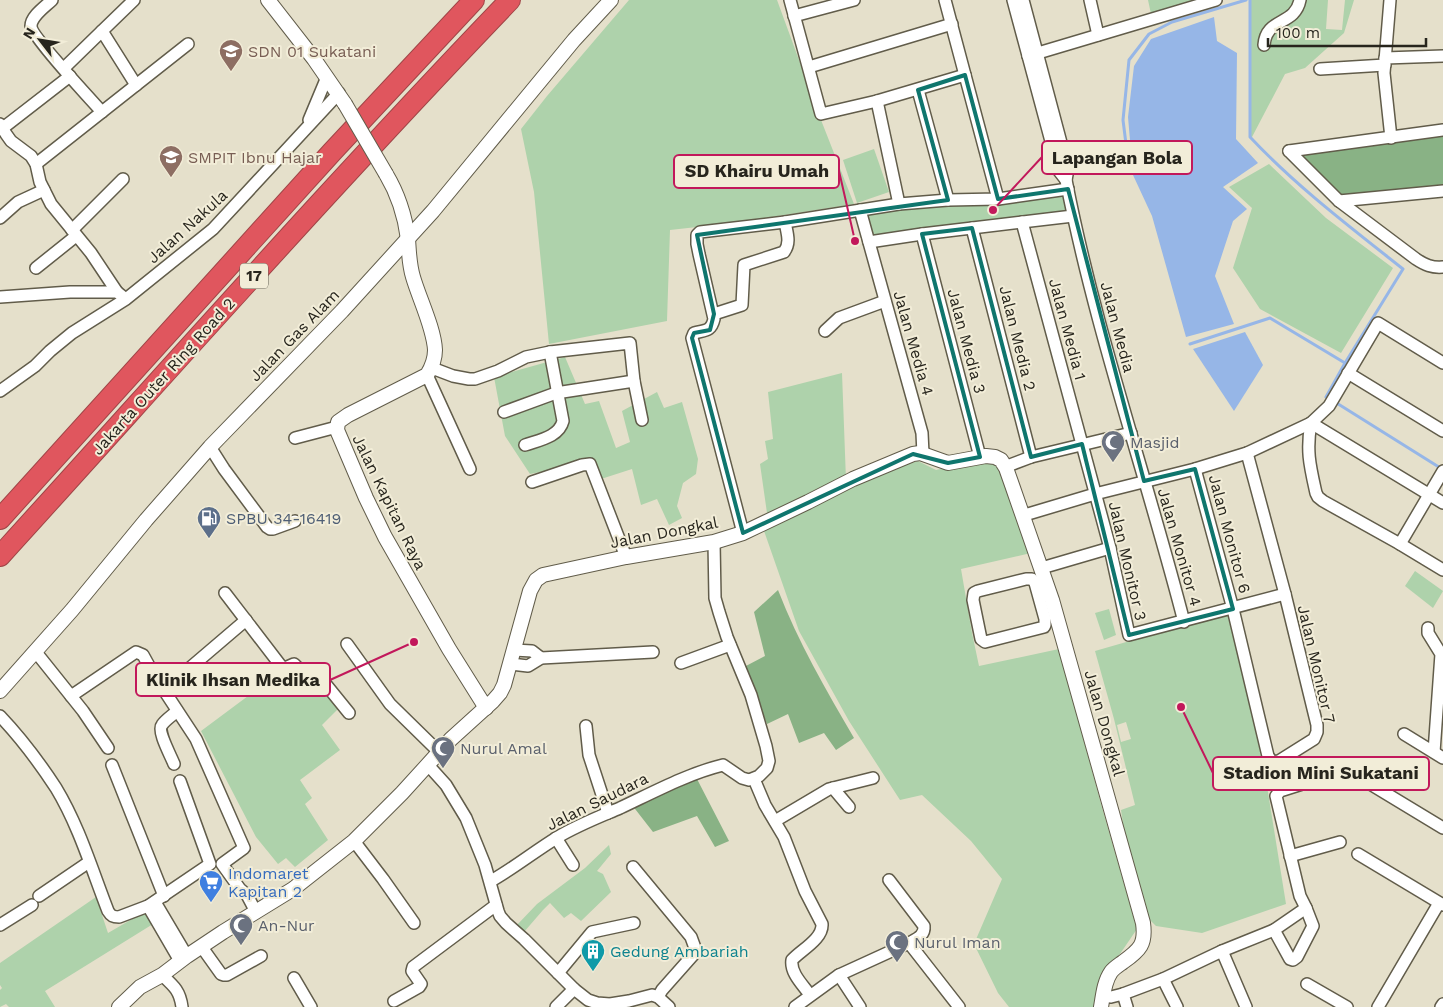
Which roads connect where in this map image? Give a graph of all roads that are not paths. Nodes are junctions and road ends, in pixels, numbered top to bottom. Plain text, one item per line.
1 (52, 0) edge
2 (134, 0) edge
3 (268, 0) edge
4 (474, 0) edge
5 (510, 0) edge
6 (610, 0) edge
7 (790, 0) edge
8 (854, 0) edge
9 (945, 0) edge
10 (1013, 0) edge
11 (1023, 0) edge
12 (1090, 0) edge
13 (1216, 0) edge
14 (1300, 0) edge
15 (1390, 0) edge
16 (794, 16) junction
17 (952, 24) junction
18 (102, 31) junction
19 (1098, 35) junction
20 (188, 44) dead end
21 (1264, 45) dead end
22 (1033, 55) junction
23 (1443, 56) edge
24 (1385, 62) junction
25 (809, 67) junction
26 (1320, 69) dead end
27 (67, 72) junction
28 (965, 75) junction
29 (328, 77) junction
30 (136, 85) junction
31 (918, 90) junction
32 (342, 98) junction
33 (877, 101) junction
34 (102, 112) junction
35 (1, 126) edge
36 (306, 129) junction
37 (1443, 130) edge
38 (1391, 138) junction
39 (36, 164) junction
40 (123, 180) dead end
41 (1067, 185) junction
42 (44, 190) junction
43 (1443, 191) edge
44 (998, 199) junction
45 (948, 200) junction
46 (1340, 201) junction
47 (899, 204) junction
48 (860, 210) junction
49 (1073, 216) junction
50 (0, 218) edge
51 (785, 222) junction
52 (1022, 222) junction
53 (972, 228) junction
54 (74, 233) junction
55 (922, 234) junction
56 (408, 239) junction
57 (869, 242) junction
58 (1443, 267) edge
59 (36, 268) dead end
60 (122, 296) junction
61 (0, 298) edge
62 (885, 301) junction
63 (714, 314) junction
64 (825, 331) dead end
65 (550, 352) junction
66 (1443, 363) edge
67 (429, 371) junction
68 (1348, 373) junction
69 (634, 381) junction
70 (0, 391) edge
71 (556, 393) junction
72 (504, 412) dead end
73 (642, 420) dead end
74 (1311, 423) junction
75 (337, 427) junction
76 (1443, 431) edge
77 (1131, 434) junction
78 (295, 438) dead end
79 (1082, 444) junction
80 (526, 445) dead end
81 (210, 447) junction
82 (923, 454) junction
83 (1247, 454) junction
84 (980, 457) junction
85 (1031, 457) junction
86 (1010, 465) dead end
87 (470, 468) dead end
88 (1195, 469) junction
89 (1442, 473) edge
90 (1144, 481) junction
91 (532, 482) dead end
92 (1095, 494) junction
93 (1429, 494) junction
94 (1443, 503) edge
95 (1028, 514) dead end
96 (0, 519) edge
97 (295, 521) dead end
98 (743, 533) junction
99 (714, 542) junction
100 (1400, 544) junction
101 (1110, 548) junction
102 (0, 556) edge
103 (626, 557) junction
104 (1045, 567) dead end
105 (1443, 570) edge
106 (225, 593) dead end
107 (1285, 594) junction
108 (1047, 602) junction
109 (1233, 608) junction
110 (246, 620) junction
111 (1184, 622) junction
112 (1428, 628) dead end
113 (348, 644) dead end
114 (730, 645) junction
115 (514, 650) junction
116 (35, 651) junction
117 (653, 652) dead end
118 (1442, 655) edge
119 (541, 658) junction
120 (681, 663) dead end
121 (511, 664) junction
122 (164, 690) junction
123 (0, 691) edge
124 (71, 696) junction
125 (486, 708) junction
126 (178, 711) junction
127 (348, 713) dead end
128 (0, 716) edge
129 (586, 726) dead end
130 (1404, 734) dead end
131 (108, 748) dead end
132 (439, 752) junction
133 (1440, 755) edge
134 (174, 764) dead end
135 (112, 765) dead end
136 (428, 765) junction
137 (1359, 766) dead end
138 (874, 778) dead end
139 (754, 779) junction
140 (180, 781) dead end
141 (1372, 785) dead end
142 (833, 788) junction
143 (849, 807) dead end
144 (608, 813) junction
145 (775, 821) junction
146 (1443, 828) edge
147 (556, 838) junction
148 (354, 841) junction
149 (1340, 842) dead end
150 (1358, 854) dead end
151 (1290, 856) junction
152 (89, 862) junction
153 (573, 866) dead end
154 (633, 867) dead end
155 (889, 880) dead end
156 (491, 881) junction
157 (156, 901) junction
158 (1441, 904) edge
159 (496, 906) junction
160 (1306, 908) junction
161 (256, 912) junction
162 (414, 923) dead end
163 (634, 923) dead end
164 (0, 925) edge
165 (1274, 930) junction
166 (908, 943) junction
167 (201, 946) junction
168 (1222, 951) junction
169 (260, 956) dead end
170 (184, 958) junction
171 (558, 972) junction
172 (162, 975) junction
173 (839, 975) junction
174 (294, 978) dead end
175 (1163, 979) junction
176 (1307, 984) dead end
177 (574, 989) junction
178 (1123, 994) junction
179 (810, 996) junction
180 (658, 997) junction
181 (394, 1001) dead end
182 (1102, 1002) edge
183 (119, 1007) edge
184 (182, 1007) edge
185 (311, 1007) edge
186 (556, 1007) edge
187 (669, 1007) edge
188 (795, 1007) edge
189 (860, 1007) edge
190 (959, 1007) edge
191 (1127, 1007) edge
192 (1177, 1007) edge
193 (1246, 1007) edge
194 (1346, 1007) edge
195 (1378, 1007) edge

1 - 27 street
2 - 18 street
3 - 29 street
4 - 96 highway, Jakarta Outer Ring Road 2 / 17
5 - 102 highway, Jakarta Outer Ring Road 2 / 17
6 - 56 street, Jalan Gas Alam
7 - 16 street
8 - 16 street
9 - 17 street
10 - 22 street
11 - 22 street
12 - 19 street
13 - 19 street
14 - 21 street
15 - 24 street
16 - 25 street
17 - 25 street
17 - 28 street
18 - 27 street
18 - 30 street
19 - 22 street
20 - 30 street
22 - 41 street, Jalan Media
23 - 24 street
24 - 26 street
24 - 38 street
25 - 33 street
27 - 34 street
27 - 35 street
28 - 31 street
28 - 44 street
29 - 32 street
29 - 36 street, Jalan Nakula
30 - 34 street
31 - 33 street
31 - 45 street
32 - 36 street, Jalan Nakula
32 - 56 street, bridge
33 - 47 street
34 - 39 street
35 - 39 street
36 - 60 street, Jalan Nakula
37 - 38 street
38 - 46 street
39 - 42 street
40 - 54 street
41 - 44 street
41 - 49 street, Jalan Media
42 - 50 street
42 - 54 street
43 - 46 street
44 - 45 street
45 - 47 street
46 - 58 street
47 - 48 street
48 - 51 street
48 - 57 street, Jalan Media 4
49 - 52 street
49 - 77 street, Jalan Media
51 - 63 street
51 - 63 street
52 - 53 street
52 - 79 street, Jalan Media 1
53 - 55 street
53 - 85 street, Jalan Media 2
54 - 59 street
54 - 60 street
55 - 57 street
55 - 84 street, Jalan Media 3
56 - 67 street
56 - 81 street, Jalan Gas Alam
57 - 62 street, Jalan Media 4
60 - 61 street
60 - 70 street, Jalan Nakula
62 - 64 street
62 - 82 street, Jalan Media 4
63 - 98 street
65 - 67 street
65 - 69 street
65 - 71 street
66 - 68 street
67 - 75 street, Jalan Kapitan Raya
67 - 87 street
68 - 74 street
68 - 76 street
69 - 71 street
69 - 73 street
71 - 72 street
71 - 80 street
74 - 83 street
74 - 93 street
74 - 100 street
75 - 78 street
75 - 125 street, Jalan Kapitan Raya
77 - 79 street
77 - 90 street, Jalan Media
79 - 85 street
79 - 92 street, Jalan Media 1
81 - 97 street
81 - 116 street, Jalan Gas Alam
82 - 84 street
82 - 98 street, Jalan Dongkal
83 - 88 street
83 - 107 street, Jalan Monitor 7
84 - 108 street, Jalan Dongkal
85 - 86 street
88 - 90 street
88 - 109 street, Jalan Monitor 6
89 - 93 street
90 - 92 street
90 - 111 street, Jalan Monitor 4
91 - 103 street
92 - 95 street
92 - 101 street, Jalan Monitor 3
93 - 94 street
93 - 100 street
98 - 99 street, Jalan Dongkal
99 - 103 street, Jalan Dongkal
99 - 114 street
100 - 105 street
101 - 104 street
101 - 111 street, Jalan Monitor 3
103 - 115 street, Jalan Dongkal
106 - 110 street
107 - 109 street
107 - 109 street, Jalan Monitor 7
108 - 108 street
108 - 182 street, Jalan Dongkal
109 - 111 street
110 - 122 street
110 - 127 street
112 - 118 street
113 - 132 street
114 - 120 street
114 - 139 street
115 - 119 street
115 - 121 street, Jalan Dongkal
116 - 123 street, Jalan Gas Alam
116 - 124 street
117 - 119 street
118 - 133 street
119 - 121 street
121 - 125 street, Jalan Dongkal
122 - 124 street
122 - 126 street
124 - 131 street
125 - 132 street, Jalan Dongkal
126 - 134 street
126 - 161 street
128 - 152 street
129 - 144 street
130 - 133 street
132 - 136 street, Jalan Dongkal
135 - 157 street
136 - 148 street
136 - 156 street
137 - 151 street
138 - 142 street
139 - 144 street, Jalan Saudara
139 - 145 street
140 - 157 street
141 - 146 street
142 - 143 street
142 - 145 street
144 - 147 street, Jalan Saudara
145 - 179 street
147 - 153 street
147 - 156 street, Jalan Saudara
148 - 161 street
148 - 162 street
149 - 151 street
150 - 158 street
151 - 160 street
152 - 157 street
152 - 164 street
154 - 180 street
155 - 166 street
156 - 159 street
157 - 170 street
158 - 195 street
159 - 171 street
159 - 181 street
160 - 165 street
160 - 165 street
161 - 167 street
163 - 171 street
165 - 168 street
166 - 173 street
166 - 190 street
167 - 169 street
167 - 170 street
168 - 175 street
168 - 193 street
170 - 172 street
171 - 177 street
172 - 183 street
172 - 184 street
173 - 179 street
173 - 189 street
174 - 185 street
175 - 178 street
175 - 192 street
176 - 194 street
177 - 180 street
177 - 186 street
178 - 182 street
178 - 191 street
179 - 188 street
180 - 187 street

